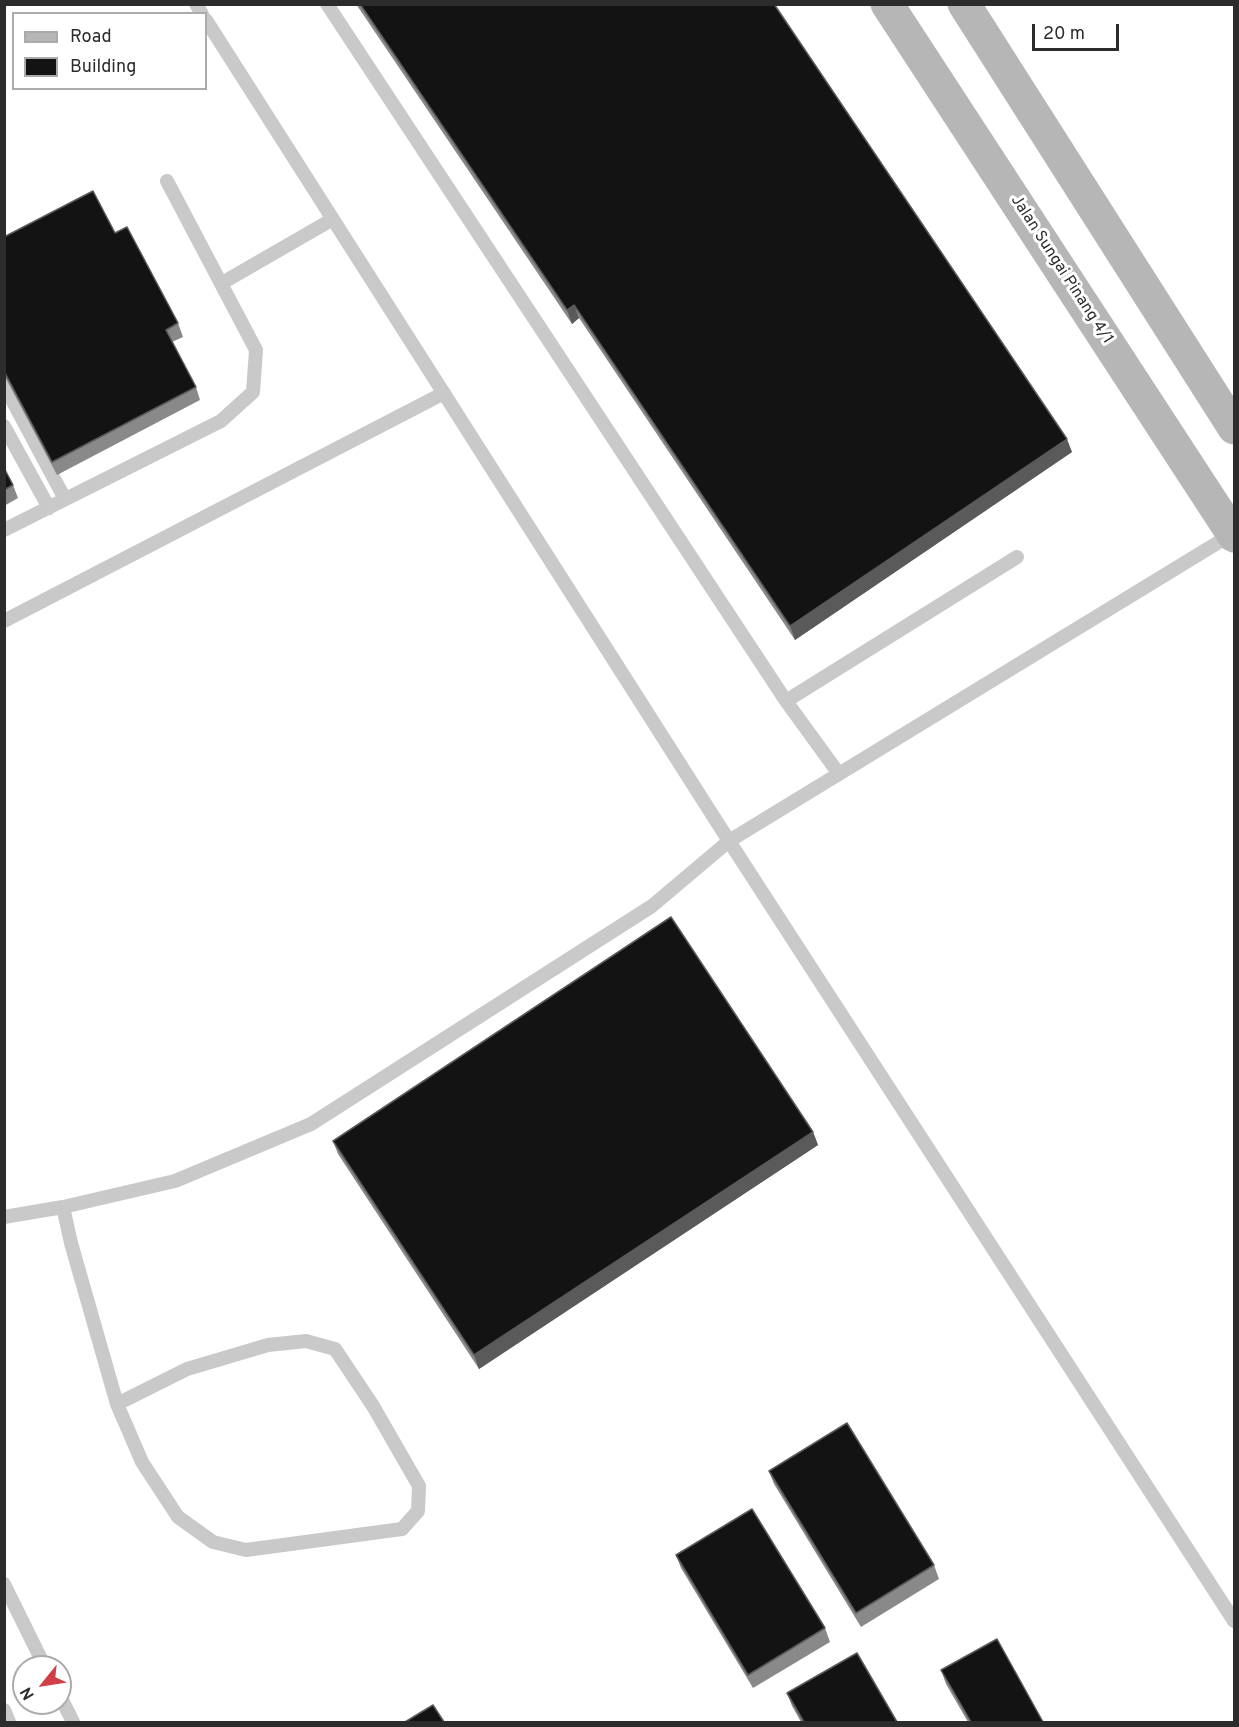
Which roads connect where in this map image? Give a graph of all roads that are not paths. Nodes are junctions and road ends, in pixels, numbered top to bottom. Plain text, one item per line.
1 (327, 4) edge
2 (887, 4) edge
3 (964, 4) edge
4 (207, 22) edge
5 (167, 181) dead end
6 (333, 219) junction
7 (222, 283) junction
8 (4, 385) edge
9 (444, 393) junction
10 (4, 426) edge
11 (1234, 428) edge
12 (66, 500) junction
13 (49, 508) junction
14 (4, 530) edge
15 (1234, 534) edge
16 (1017, 557) dead end
17 (4, 621) edge
18 (786, 700) junction
19 (839, 774) junction
20 (729, 841) junction
21 (63, 1207) junction
22 (4, 1217) edge
23 (117, 1404) junction
24 (4, 1584) edge
25 (1234, 1621) edge
26 (39, 1655) edge
27 (4, 1710) edge
28 (9, 1722) edge

1 - 18 lane
2 - 15 street, Jalan Sungai Pinang 4/1
3 - 11 street
4 - 6 lane
5 - 7 lane
6 - 7 lane
6 - 9 lane
7 - 12 lane
8 - 12 lane
9 - 17 lane
9 - 20 lane
10 - 13 lane
12 - 13 lane
13 - 14 lane
15 - 19 lane
16 - 18 lane
18 - 19 lane
19 - 20 lane
20 - 21 lane
20 - 25 lane
21 - 22 lane
21 - 23 lane
23 - 23 lane
24 - 26 lane
27 - 28 lane

